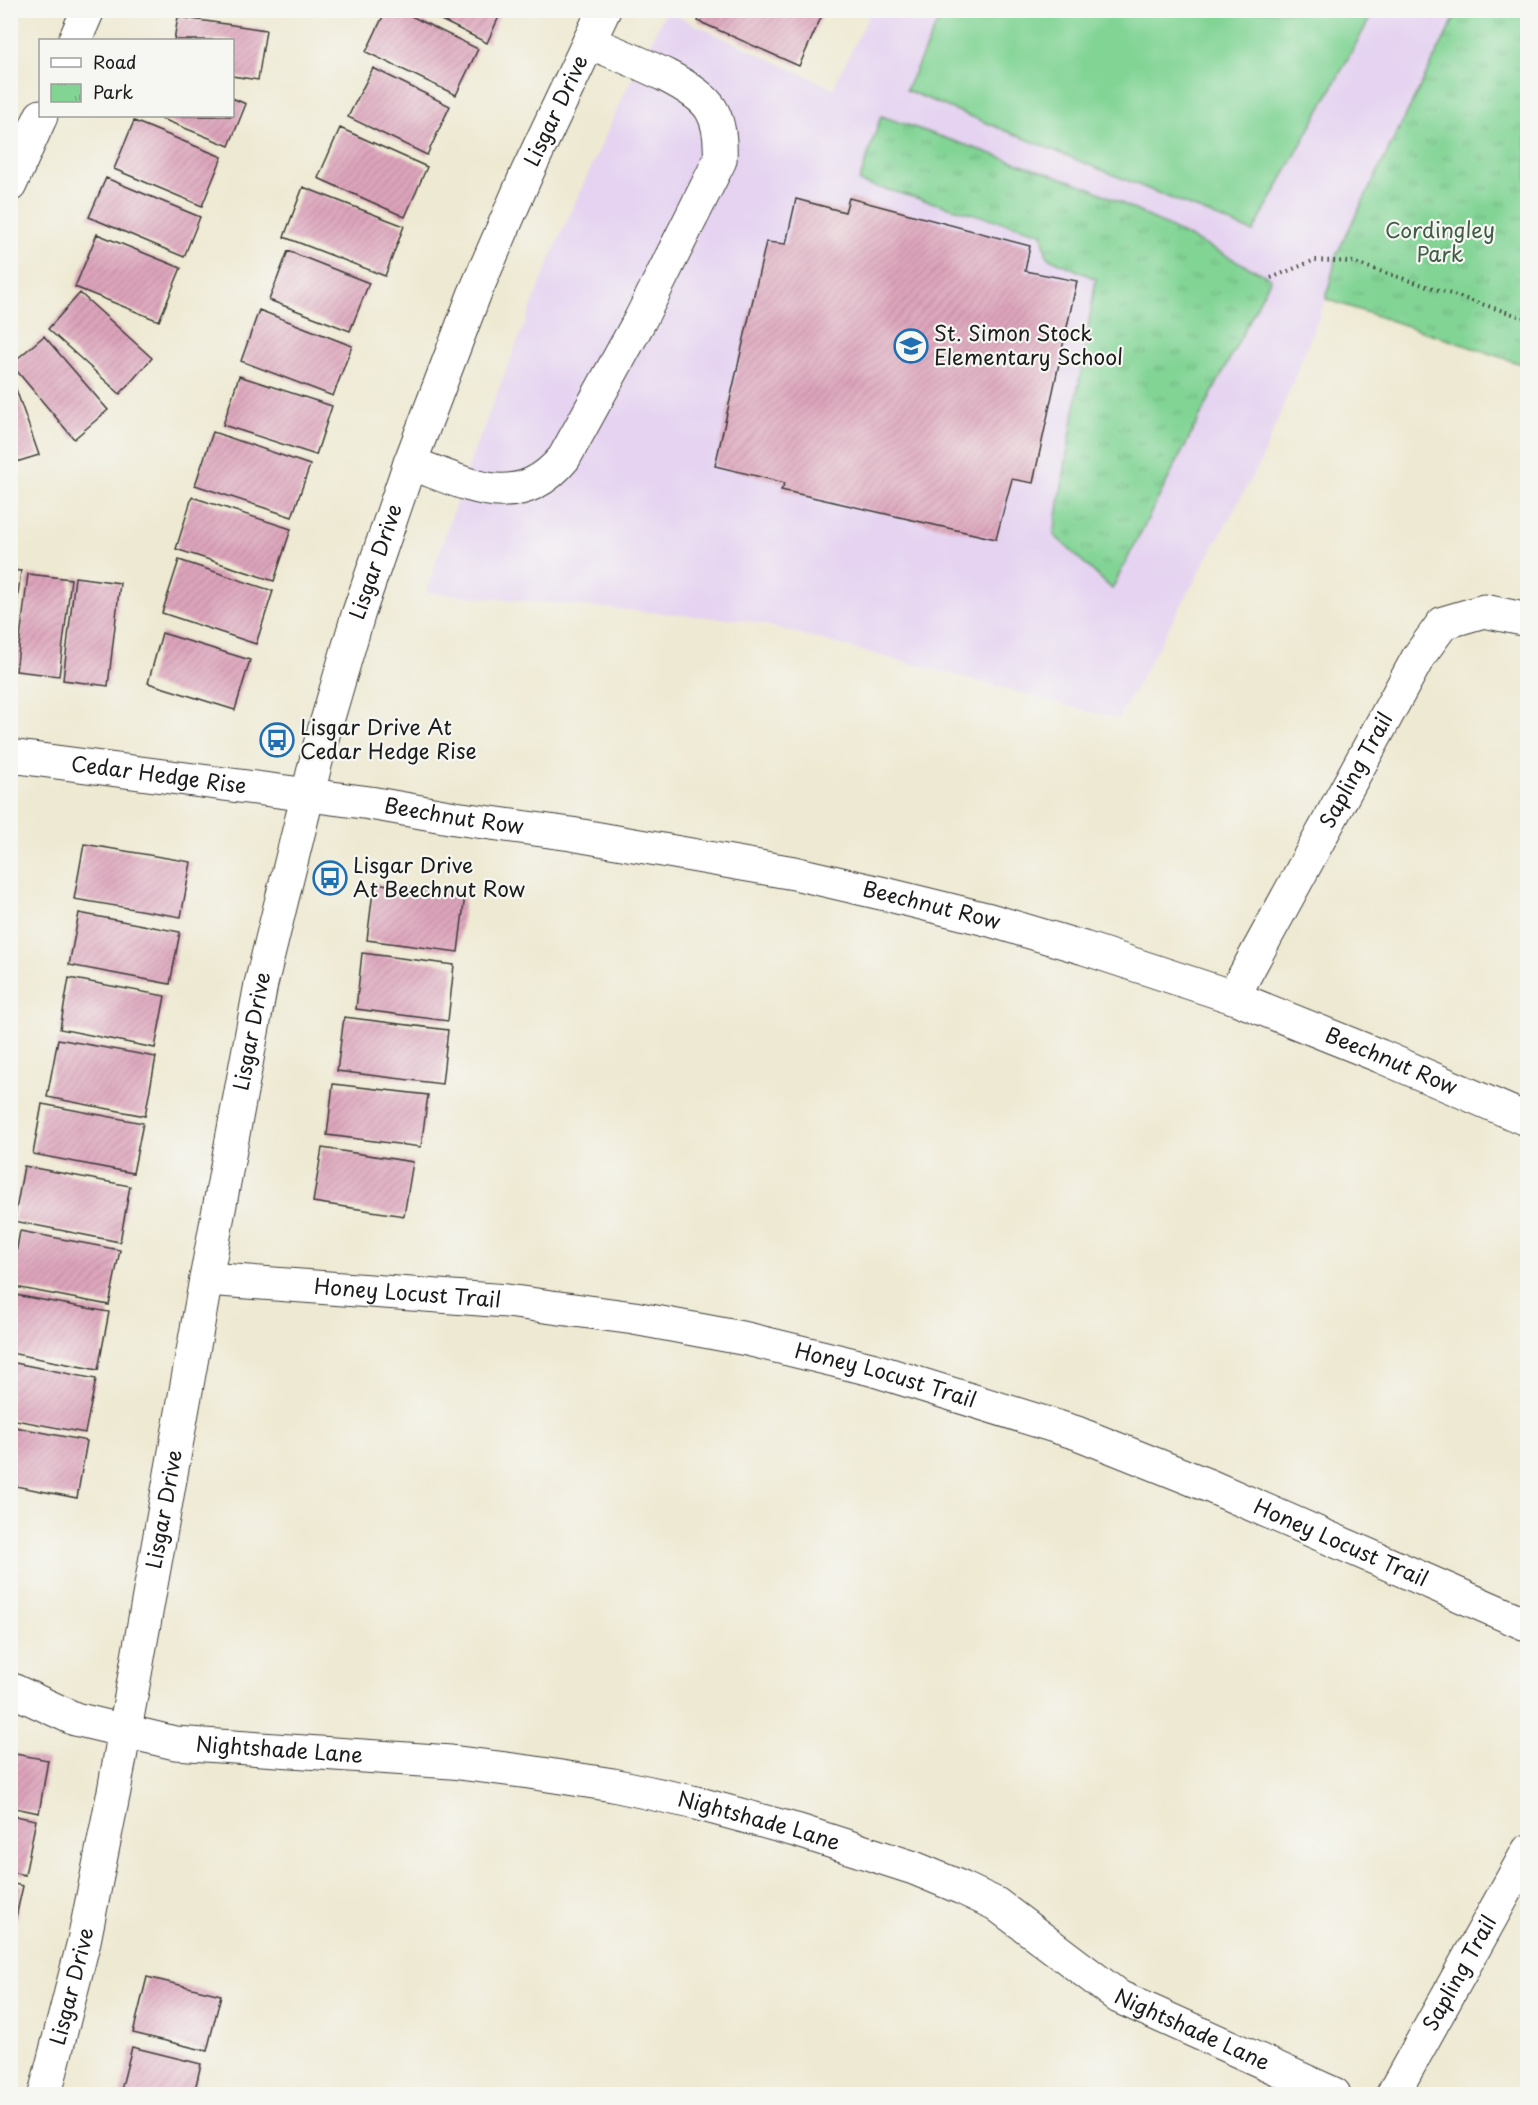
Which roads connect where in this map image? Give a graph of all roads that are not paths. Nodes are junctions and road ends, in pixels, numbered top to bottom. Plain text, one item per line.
1 (88, 10) edge
2 (604, 10) edge
3 (75, 39) edge
4 (589, 42) junction
5 (41, 117) edge
6 (10, 185) edge
7 (410, 463) junction
8 (1527, 620) edge
9 (10, 756) edge
10 (307, 795) junction
11 (1233, 998) junction
12 (1527, 1120) edge
13 (206, 1279) junction
14 (1527, 1625) edge
15 (10, 1689) edge
16 (125, 1732) junction
17 (1527, 1851) edge
18 (45, 2094) edge
19 (1334, 2094) edge
20 (1392, 2094) edge

1 - 3 street
2 - 4 street, Lisgar Drive
4 - 7 street, Lisgar Drive
4 - 7 street
5 - 6 street
7 - 10 street, Lisgar Drive
8 - 11 street, Sapling Trail
9 - 10 street, Cedar Hedge Rise
10 - 11 street, Beechnut Row
10 - 13 street, Lisgar Drive
11 - 12 street, Beechnut Row
13 - 14 street, Honey Locust Trail
13 - 16 street, Lisgar Drive
15 - 16 street, Nightshade Lane
16 - 18 street, Lisgar Drive
16 - 19 street, Nightshade Lane
17 - 20 street, Sapling Trail

